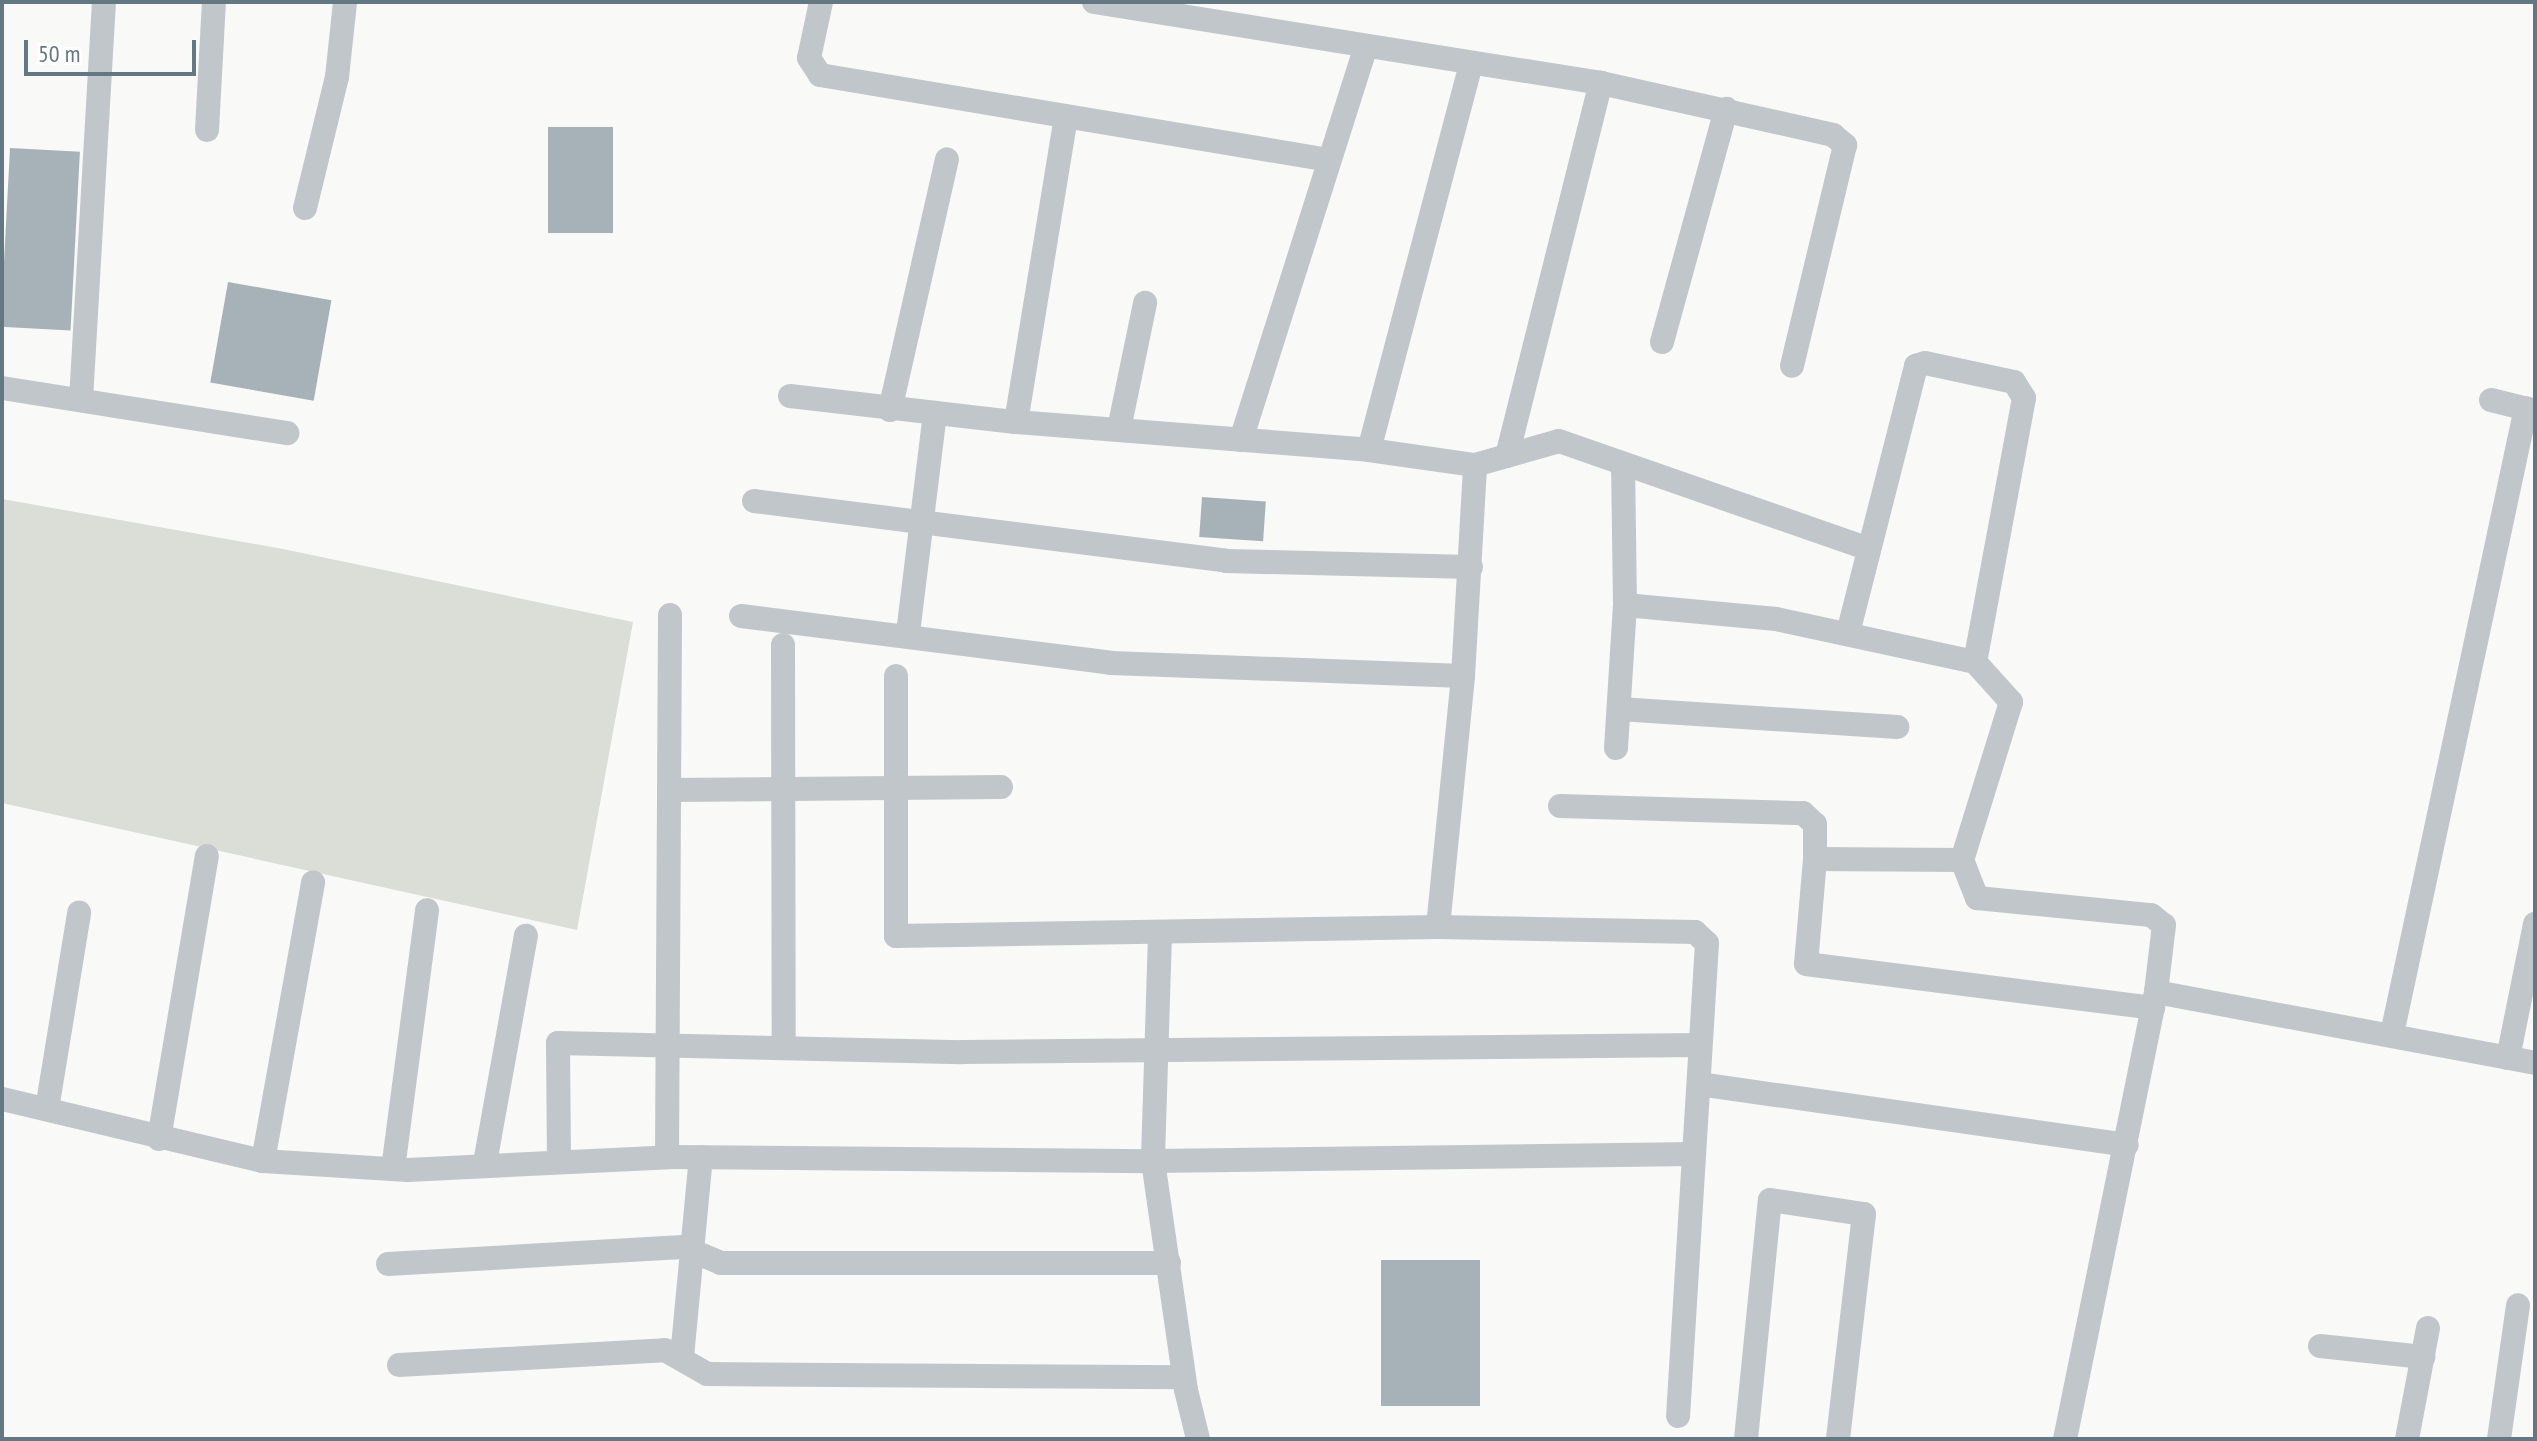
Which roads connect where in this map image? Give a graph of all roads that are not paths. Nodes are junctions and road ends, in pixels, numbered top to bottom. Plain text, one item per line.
1 (104, 2) edge
2 (214, 2) edge
3 (345, 2) edge
4 (821, 2) edge
5 (1094, 2) edge
6 (1204, 11) edge
7 (1366, 46) junction
8 (1471, 65) junction
9 (1601, 83) junction
10 (1726, 109) junction
11 (1066, 118) junction
12 (207, 130) dead end
13 (947, 159) dead end
14 (1329, 160) junction
15 (305, 208) dead end
16 (1145, 303) dead end
17 (1662, 342) dead end
18 (1792, 366) dead end
19 (2, 388) edge
20 (790, 396) dead end
21 (81, 400) junction
22 (2491, 400) dead end
23 (890, 410) junction
24 (2531, 410) edge
25 (935, 413) junction
26 (1016, 422) junction
27 (1119, 429) junction
28 (287, 433) dead end
29 (1241, 440) junction
30 (1369, 450) junction
31 (1507, 456) junction
32 (1475, 465) junction
33 (1623, 466) junction
34 (754, 501) dead end
35 (919, 524) junction
36 (1867, 548) junction
37 (1471, 567) junction
38 (1625, 605) junction
39 (670, 615) dead end
40 (741, 616) dead end
41 (908, 633) junction
42 (1848, 633) junction
43 (783, 645) dead end
44 (1975, 662) junction
45 (896, 676) dead end
46 (1463, 676) junction
47 (1619, 709) junction
48 (1897, 727) dead end
49 (1616, 748) dead end
50 (1001, 787) dead end
51 (896, 788) junction
52 (783, 789) junction
53 (669, 790) junction
54 (1560, 806) dead end
55 (207, 856) dead end
56 (1815, 859) junction
57 (1962, 860) junction
58 (313, 882) dead end
59 (427, 910) dead end
60 (79, 913) dead end
61 (2535, 924) edge
62 (1438, 927) junction
63 (1160, 935) junction
64 (526, 936) dead end
65 (2154, 1000) junction
66 (2392, 1034) junction
67 (668, 1045) junction
68 (1700, 1045) junction
69 (784, 1047) junction
70 (1154, 1050) junction
71 (2508, 1058) junction
72 (2535, 1063) edge
73 (1699, 1084) junction
74 (2, 1099) edge
75 (47, 1109) junction
76 (159, 1139) junction
77 (2127, 1145) junction
78 (1693, 1154) junction
79 (667, 1157) junction
80 (701, 1157) junction
81 (559, 1160) junction
82 (263, 1161) junction
83 (1153, 1161) junction
84 (485, 1163) junction
85 (393, 1169) junction
86 (696, 1253) junction
87 (1169, 1263) junction
88 (388, 1264) dead end
89 (2518, 1305) dead end
90 (2428, 1328) dead end
91 (2320, 1346) dead end
92 (682, 1357) junction
93 (2423, 1357) junction
94 (399, 1365) dead end
95 (1184, 1377) junction
96 (1678, 1416) dead end
97 (1198, 1439) edge
98 (1746, 1439) edge
99 (1838, 1439) edge
100 (2065, 1439) edge
101 (2407, 1439) edge
102 (2499, 1439) edge

1 - 21 street
2 - 12 street
3 - 15 street
4 - 11 street
5 - 6 street
6 - 7 street
7 - 8 street
7 - 14 street
8 - 9 street
8 - 30 street
9 - 10 street
9 - 31 street
10 - 17 street
10 - 18 street
11 - 14 street
11 - 26 street
13 - 23 street
14 - 29 street
16 - 27 street
19 - 21 street
20 - 23 street
21 - 28 street
22 - 24 street
23 - 25 street
24 - 66 street
25 - 26 street
25 - 35 street
26 - 27 street
27 - 29 street
29 - 30 street
30 - 32 street
31 - 32 street
31 - 33 street
32 - 37 street
33 - 36 street
33 - 38 street
34 - 35 street
35 - 37 street
35 - 41 street
36 - 42 street
36 - 44 street
37 - 46 street
38 - 42 street
38 - 47 street
39 - 53 street
40 - 41 street
41 - 46 street
42 - 44 street
43 - 52 street
44 - 57 street
45 - 51 street
46 - 62 street
47 - 48 street
47 - 49 street
50 - 51 street
51 - 52 street
51 - 63 street
52 - 53 street
52 - 69 street
53 - 67 street
54 - 56 street
55 - 76 street
56 - 57 street
56 - 65 street
57 - 65 street
58 - 82 street
59 - 85 street
60 - 75 street
61 - 71 street
62 - 63 street
62 - 68 street
63 - 70 street
64 - 84 street
65 - 66 street
65 - 77 street
66 - 71 street
67 - 69 street
67 - 79 street
67 - 81 street
68 - 70 street
68 - 73 street
69 - 70 street
70 - 83 street
71 - 72 street
73 - 77 street
73 - 78 street
74 - 75 street
75 - 76 street
76 - 82 street
77 - 100 street
78 - 83 street
78 - 96 street
79 - 80 street
79 - 81 street
80 - 83 street
80 - 86 street
81 - 84 street
82 - 85 street
83 - 87 street
84 - 85 street
86 - 87 street
86 - 88 street
86 - 92 street
87 - 95 street
89 - 102 street
90 - 93 street
91 - 93 street
92 - 94 street
92 - 95 street
93 - 101 street
95 - 97 street
98 - 99 street

